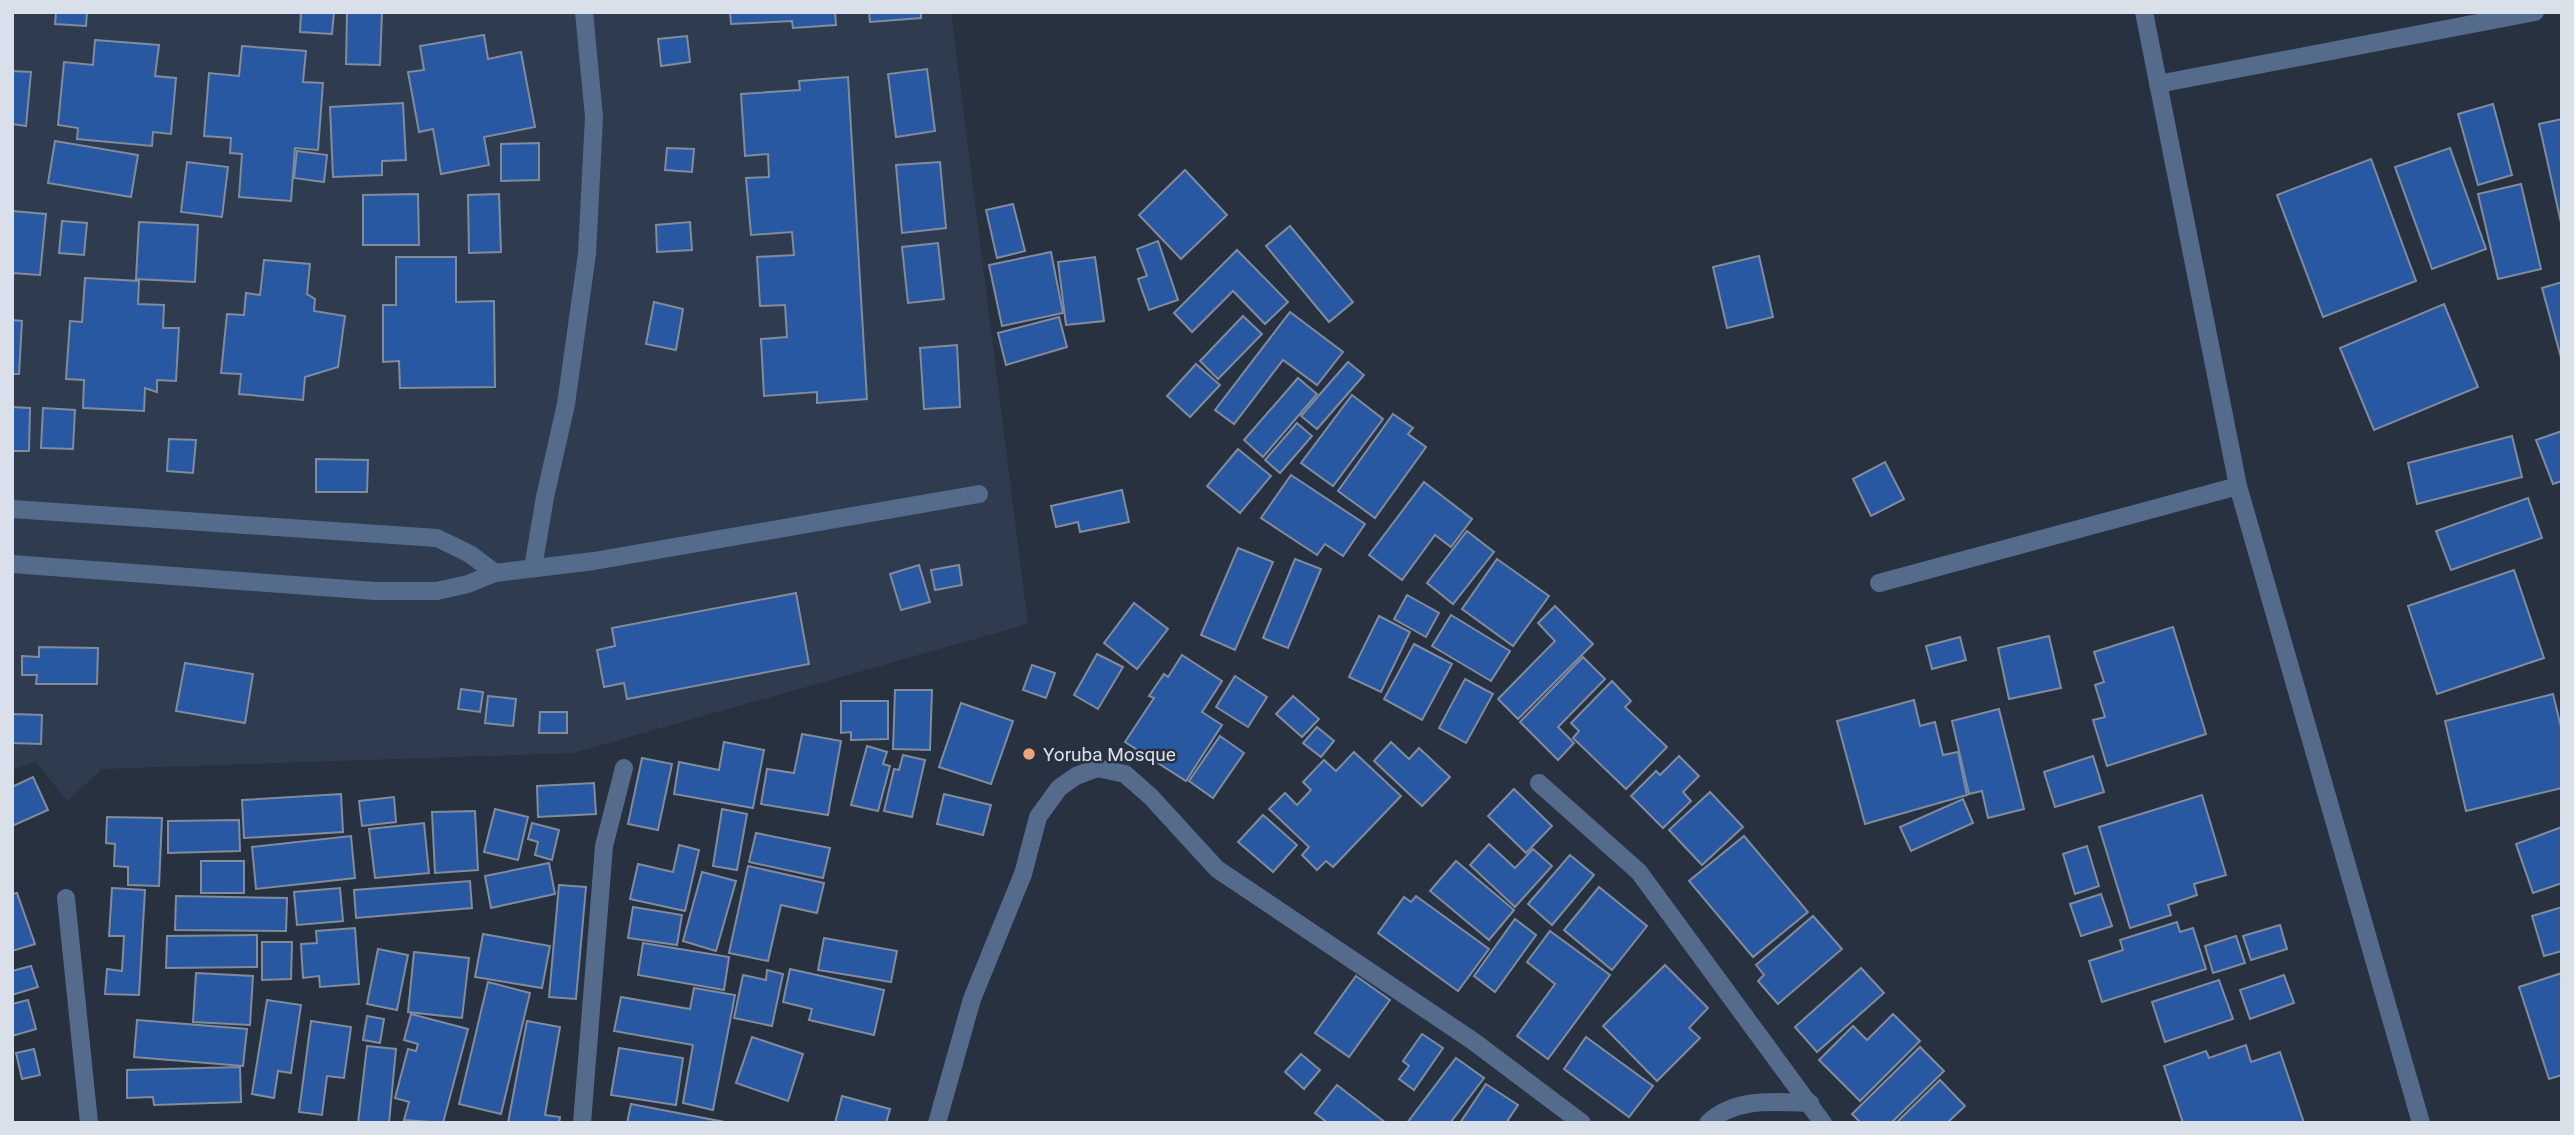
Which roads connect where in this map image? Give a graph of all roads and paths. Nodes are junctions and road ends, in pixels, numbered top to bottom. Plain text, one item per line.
1 (584, 12) edge
2 (2144, 12) edge
3 (2535, 12) edge
4 (2158, 84) junction
5 (2238, 486) junction
6 (978, 494) dead end
7 (12, 509) edge
8 (12, 564) edge
9 (533, 568) junction
10 (495, 573) junction
11 (1879, 583) dead end
12 (624, 768) dead end
13 (1539, 783) dead end
14 (66, 898) dead end
15 (1810, 1103) junction
16 (89, 1123) edge
17 (582, 1123) edge
18 (937, 1123) edge
19 (1582, 1123) edge
20 (1708, 1123) edge
21 (1823, 1123) edge
22 (2421, 1123) edge

1 - 9 street
2 - 4 street
3 - 4 street
4 - 5 street
5 - 11 street
5 - 22 street
6 - 9 street
7 - 10 street
8 - 10 street
9 - 10 street
12 - 17 street
13 - 15 street
14 - 16 street
15 - 20 street
15 - 21 street
18 - 19 street

